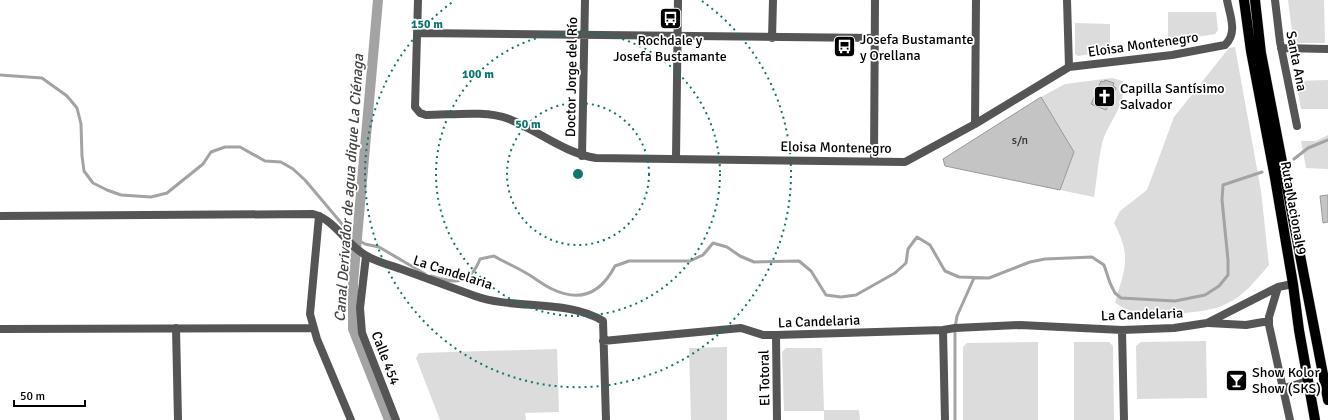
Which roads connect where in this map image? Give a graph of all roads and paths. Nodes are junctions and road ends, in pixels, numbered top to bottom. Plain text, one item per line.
1 (418, 0) edge
2 (585, 0) edge
3 (678, 0) edge
4 (773, 0) edge
5 (875, 0) edge
6 (976, 0) edge
7 (1067, 0) edge
8 (1227, 0) edge
9 (1244, 0) edge
10 (1254, 0) edge
11 (1275, 0) edge
12 (416, 33) junction
13 (585, 34) junction
14 (677, 37) junction
15 (772, 38) junction
16 (874, 38) junction
17 (1281, 48) junction
18 (1328, 48) edge
19 (1069, 67) junction
20 (975, 124) junction
21 (1297, 126) dead end
22 (582, 156) junction
23 (676, 158) junction
24 (874, 160) junction
25 (0, 216) edge
26 (319, 216) junction
27 (366, 256) junction
28 (1293, 284) junction
29 (1278, 287) junction
30 (1269, 321) junction
31 (1207, 323) junction
32 (176, 328) junction
33 (312, 328) junction
34 (0, 330) edge
35 (944, 330) junction
36 (1122, 330) junction
37 (776, 335) junction
38 (603, 341) junction
39 (1308, 381) junction
40 (1284, 388) junction
41 (1328, 399) edge
42 (178, 420) edge
43 (351, 420) edge
44 (396, 420) edge
45 (606, 420) edge
46 (777, 420) edge
47 (945, 420) edge
48 (1124, 420) edge
49 (1290, 420) edge
50 (1315, 420) edge

1 - 12 street
2 - 13 street, Doctor Jorge del Río
3 - 14 street
4 - 15 street
5 - 16 street
6 - 20 street
7 - 19 street
8 - 19 street, Eloisa Montenegro
9 - 28 main road, Ruta Nacional 9
10 - 41 main road, Ruta Nacional 9
11 - 17 street, Santa Ana
12 - 13 street
12 - 22 street, Eloisa Montenegro
13 - 14 street
13 - 22 street, Doctor Jorge del Río
14 - 15 street
14 - 23 street
15 - 16 street
16 - 24 street
17 - 18 street
17 - 21 street, Santa Ana
19 - 20 street, Eloisa Montenegro
20 - 24 street, Eloisa Montenegro
22 - 23 street, Eloisa Montenegro
23 - 24 street, Eloisa Montenegro
25 - 26 street
26 - 27 street
26 - 33 street
27 - 38 street, La Candelaria
27 - 44 street, Calle 454
28 - 29 street, La Candelaria
28 - 39 main road, Ruta Nacional 9
29 - 30 street
29 - 31 street, La Candelaria
30 - 31 street
30 - 40 street
31 - 36 street, La Candelaria
32 - 33 street
32 - 34 street
32 - 42 street
33 - 43 street
35 - 36 street, La Candelaria
35 - 37 street, La Candelaria
35 - 47 street
36 - 48 street
37 - 38 street, La Candelaria
37 - 46 street, El Totoral
38 - 45 street
39 - 40 street
39 - 50 main road, Ruta Nacional 9
40 - 49 street

